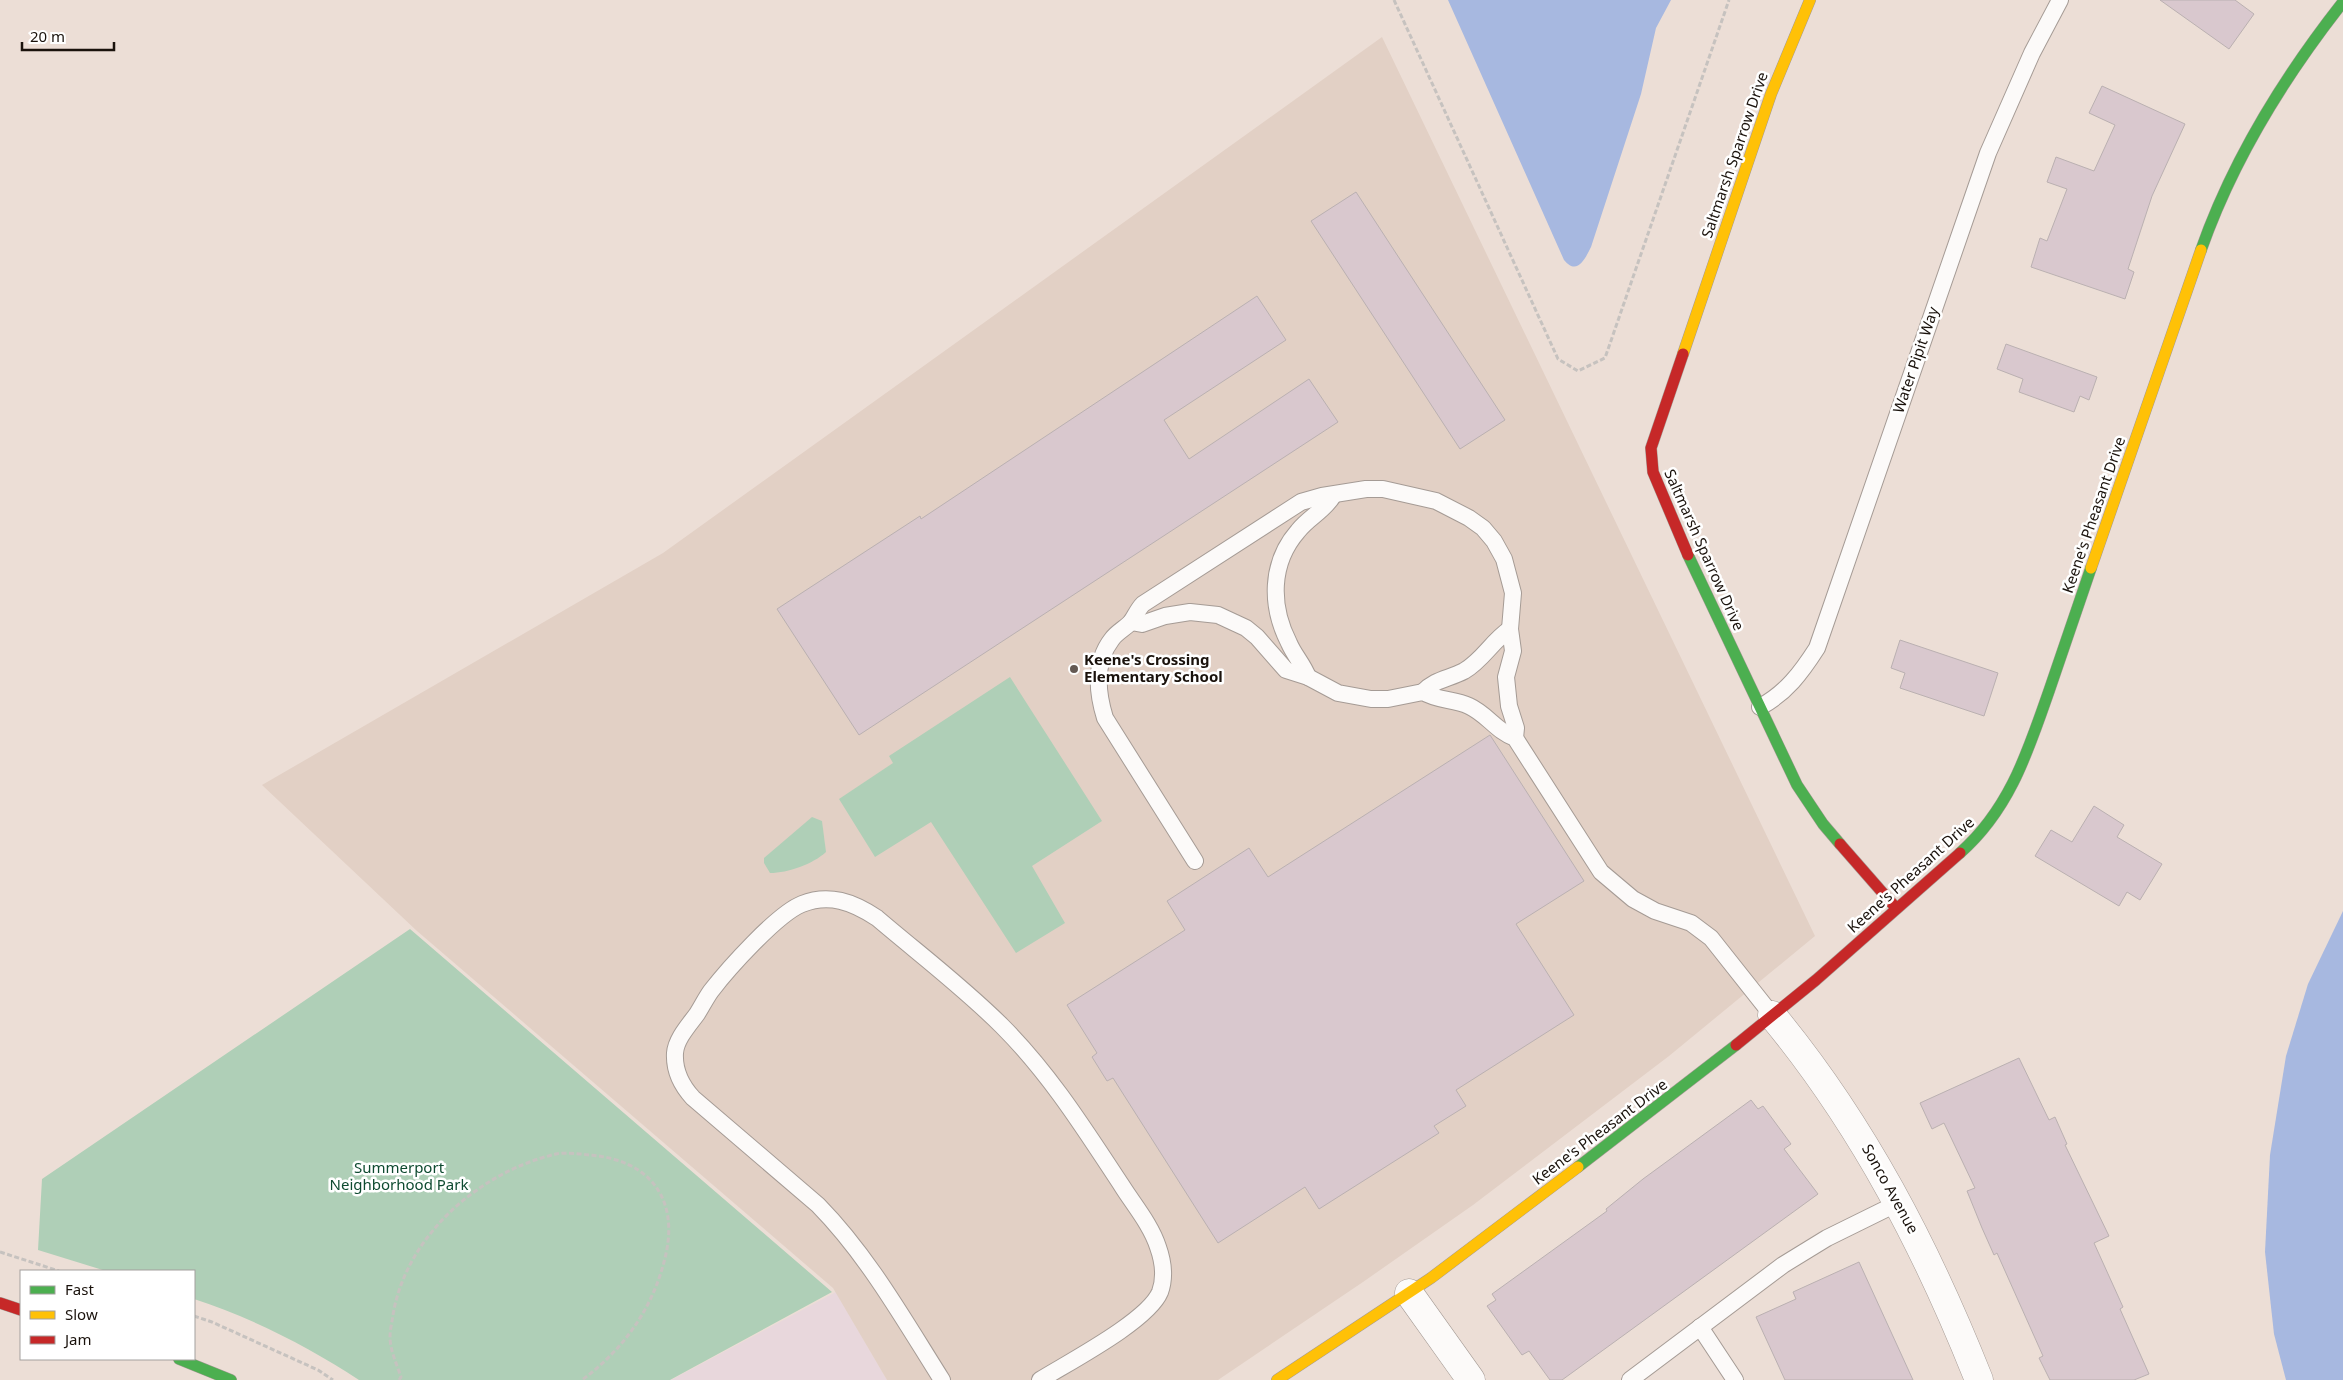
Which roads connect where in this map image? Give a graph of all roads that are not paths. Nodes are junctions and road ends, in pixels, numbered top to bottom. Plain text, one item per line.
1 (1810, 0) edge
2 (2060, 0) edge
3 (2343, 2) edge
4 (1333, 496) junction
5 (1131, 622) junction
6 (1510, 629) junction
7 (1308, 676) junction
8 (1423, 692) junction
9 (1760, 707) junction
10 (1515, 738) junction
11 (1195, 861) dead end
12 (1896, 908) junction
13 (1772, 1015) junction
14 (1898, 1203) junction
15 (1409, 1293) junction
16 (0, 1303) edge
17 (20, 1310) edge
18 (1700, 1327) junction
19 (181, 1360) edge
20 (231, 1380) edge
21 (942, 1380) edge
22 (1040, 1380) edge
23 (1277, 1380) edge
24 (1471, 1380) edge
25 (1630, 1380) edge
26 (1735, 1380) edge
27 (1979, 1380) edge

1 - 9 street, Saltmarsh Sparrow Drive
2 - 9 lane, Water Pipit Way
3 - 12 street, Keene's Pheasant Drive
4 - 5 lane
4 - 6 lane
4 - 7 lane
5 - 7 lane
5 - 11 lane
6 - 8 lane
6 - 10 lane
7 - 8 lane
8 - 10 lane
9 - 12 street, Saltmarsh Sparrow Drive
10 - 13 lane
12 - 13 street, Keene's Pheasant Drive
13 - 14 street, Sonco Avenue
13 - 15 street, Keene's Pheasant Drive
14 - 18 lane
14 - 27 street, Sonco Avenue
15 - 23 street, Keene's Pheasant Drive
15 - 24 street
16 - 17 street
18 - 25 lane
18 - 26 lane
19 - 20 street
21 - 22 lane

